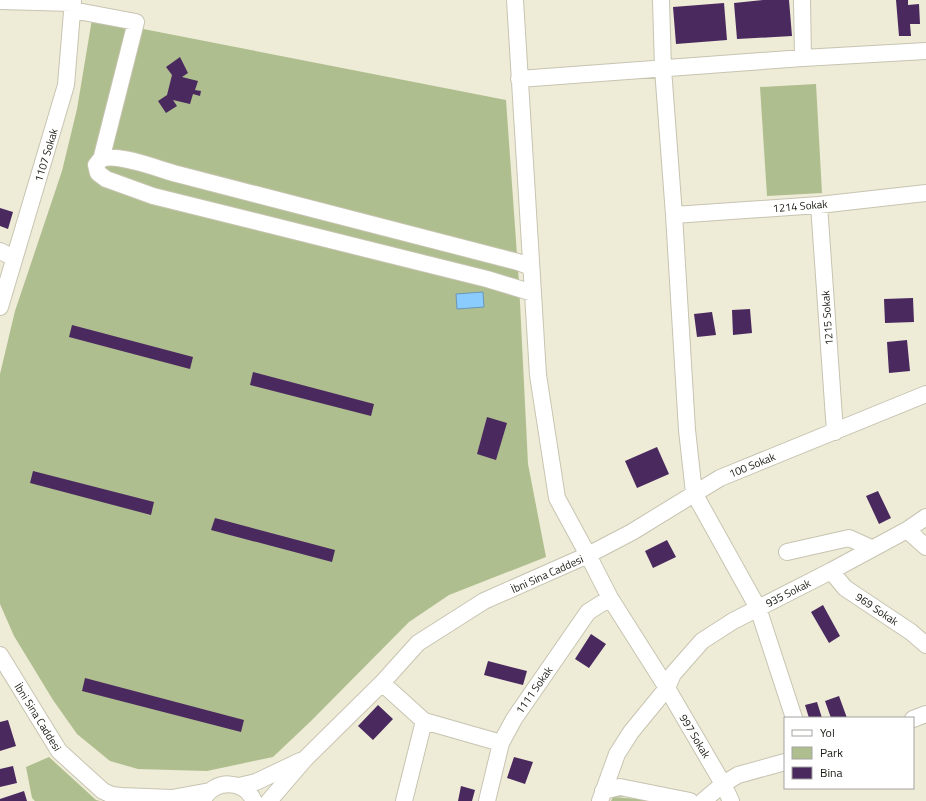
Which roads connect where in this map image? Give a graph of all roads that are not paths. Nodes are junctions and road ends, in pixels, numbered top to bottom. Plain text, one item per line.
1 (514, 0) edge
2 (661, 0) edge
3 (802, 0) edge
4 (0, 1) edge
5 (73, 4) edge
6 (926, 51) edge
7 (803, 58) junction
8 (663, 68) junction
9 (519, 79) junction
10 (101, 160) junction
11 (926, 194) edge
12 (819, 205) junction
13 (674, 215) junction
14 (0, 251) edge
15 (14, 258) junction
16 (531, 267) junction
17 (533, 293) junction
18 (0, 307) edge
19 (926, 394) edge
20 (835, 432) junction
21 (694, 493) junction
22 (926, 517) edge
23 (907, 530) junction
24 (926, 547) edge
25 (871, 548) junction
26 (787, 552) dead end
27 (588, 555) junction
28 (831, 571) junction
29 (610, 598) junction
30 (758, 608) junction
31 (926, 645) edge
32 (0, 655) edge
33 (382, 683) junction
34 (667, 688) junction
35 (926, 714) edge
36 (794, 717) edge
37 (914, 719) edge
38 (424, 722) junction
39 (501, 743) junction
40 (305, 759) junction
41 (784, 762) edge
42 (723, 784) junction
43 (239, 786) junction
44 (206, 796) edge
45 (601, 796) edge
46 (176, 799) edge
47 (254, 801) edge
48 (269, 801) edge
49 (404, 801) edge
50 (487, 801) edge
51 (690, 801) edge
52 (703, 801) edge
53 (732, 801) edge

1 - 9 street
2 - 8 street
3 - 7 street
4 - 5 street
5 - 10 street
5 - 15 street, 1107 Sokak
6 - 7 street
7 - 8 street
8 - 9 street
8 - 13 street
9 - 16 street
10 - 16 street
10 - 17 street
11 - 12 street, 1214 Sokak
12 - 13 street, 1214 Sokak
12 - 20 street, 1215 Sokak
13 - 21 street
14 - 15 street
15 - 18 street, 1107 Sokak
16 - 17 street
17 - 27 street
19 - 20 street, 100 Sokak
20 - 21 street, 100 Sokak
21 - 27 street, 100 Sokak
21 - 30 street
22 - 23 street, 935 Sokak
23 - 24 street
23 - 25 street, 935 Sokak
25 - 26 street
25 - 28 street, 935 Sokak
27 - 29 street, İbni Sina Caddesi
27 - 33 street, İbni Sina Caddesi
28 - 30 street, 935 Sokak
28 - 31 street, 969 Sokak
29 - 34 street, İbni Sina Caddesi
29 - 39 street, 1111 Sokak
30 - 34 street, 935 Sokak
30 - 36 street
32 - 46 street, İbni Sina Caddesi
33 - 38 street
33 - 40 street, İbni Sina Caddesi
34 - 42 street, 997 Sokak
34 - 45 street
35 - 37 street
38 - 39 street
38 - 49 street
39 - 50 street, 1111 Sokak
40 - 43 street, İbni Sina Caddesi
40 - 48 street, İbni Sina Caddesi
41 - 42 street
42 - 52 street
42 - 53 street, 997 Sokak
43 - 44 street, İbni Sina Caddesi
43 - 47 street
44 - 46 street, İbni Sina Caddesi
45 - 51 street

